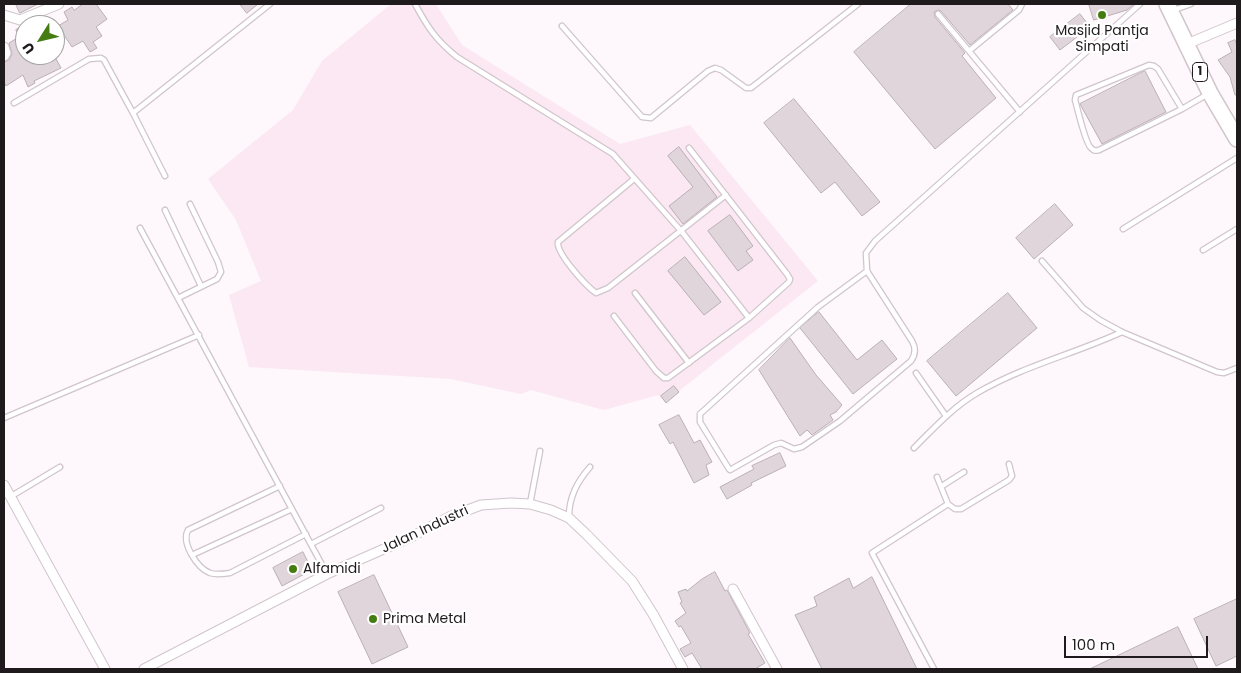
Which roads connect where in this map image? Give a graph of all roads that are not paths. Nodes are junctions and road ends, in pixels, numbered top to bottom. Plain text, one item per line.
1 (59, 4) edge
2 (270, 4) edge
3 (415, 4) edge
4 (858, 4) edge
5 (1022, 4) edge
6 (1140, 4) edge
7 (1190, 4) edge
8 (1168, 8) edge
9 (938, 14) dead end
10 (4, 15) edge
11 (1237, 23) edge
12 (562, 26) dead end
13 (1187, 44) junction
14 (4, 47) edge
15 (969, 51) junction
16 (4, 56) edge
17 (1210, 93) junction
18 (14, 103) dead end
19 (1182, 109) junction
20 (1020, 112) junction
21 (133, 113) junction
22 (1237, 139) edge
23 (689, 148) dead end
24 (1237, 158) edge
25 (165, 176) dead end
26 (634, 179) junction
27 (726, 195) junction
28 (190, 204) dead end
29 (165, 210) dead end
30 (140, 228) dead end
31 (1123, 229) dead end
32 (1237, 229) edge
33 (682, 232) junction
34 (1203, 250) dead end
35 (1042, 262) dead end
36 (867, 271) junction
37 (201, 286) junction
38 (635, 292) dead end
39 (178, 298) junction
40 (614, 316) dead end
41 (749, 318) junction
42 (1122, 332) junction
43 (199, 336) junction
44 (690, 363) junction
45 (1237, 368) edge
46 (916, 373) dead end
47 (946, 416) junction
48 (4, 418) edge
49 (914, 448) dead end
50 (540, 452) dead end
51 (1009, 464) dead end
52 (60, 467) dead end
53 (590, 467) dead end
54 (964, 472) dead end
55 (937, 477) dead end
56 (4, 485) edge
57 (280, 486) junction
58 (942, 486) junction
59 (10, 497) junction
60 (530, 504) junction
61 (948, 504) junction
62 (381, 508) dead end
63 (292, 509) junction
64 (569, 518) junction
65 (306, 534) junction
66 (311, 544) junction
67 (192, 554) junction
68 (327, 574) junction
69 (733, 589) dead end
70 (773, 668) edge
71 (106, 669) edge
72 (144, 669) edge
73 (683, 669) edge
74 (934, 669) edge

1 - 10 street
2 - 21 lane
3 - 26 lane
4 - 12 lane
5 - 15 lane
6 - 20 lane
7 - 8 lane
8 - 13 highway, 1
9 - 15 lane
11 - 13 street
13 - 17 highway, 1
14 - 16 street
15 - 20 lane
17 - 19 lane
17 - 22 highway, 1
18 - 21 lane
19 - 19 lane
20 - 36 lane
21 - 25 lane
23 - 27 lane
24 - 31 lane
26 - 33 lane
26 - 33 lane
27 - 33 lane
27 - 41 lane
28 - 37 lane
29 - 37 lane
30 - 39 lane
32 - 34 lane
33 - 41 lane
35 - 42 lane
36 - 36 lane
37 - 39 lane
38 - 44 lane
39 - 43 lane
40 - 44 lane
41 - 44 lane
42 - 45 lane
42 - 47 lane
43 - 48 lane
43 - 57 lane
46 - 47 lane
47 - 49 lane
50 - 60 lane
51 - 61 lane
52 - 59 lane
53 - 64 lane
54 - 58 lane
55 - 58 lane
56 - 59 street
57 - 63 lane
57 - 67 lane
58 - 61 lane
59 - 71 street
60 - 64 street, Jalan Industri
60 - 68 street, Jalan Industri
61 - 74 lane
62 - 66 lane
63 - 65 lane
63 - 67 lane
64 - 73 street, Jalan Industri
65 - 66 lane
65 - 67 lane
66 - 68 lane
68 - 72 street, Jalan Industri
69 - 70 street

